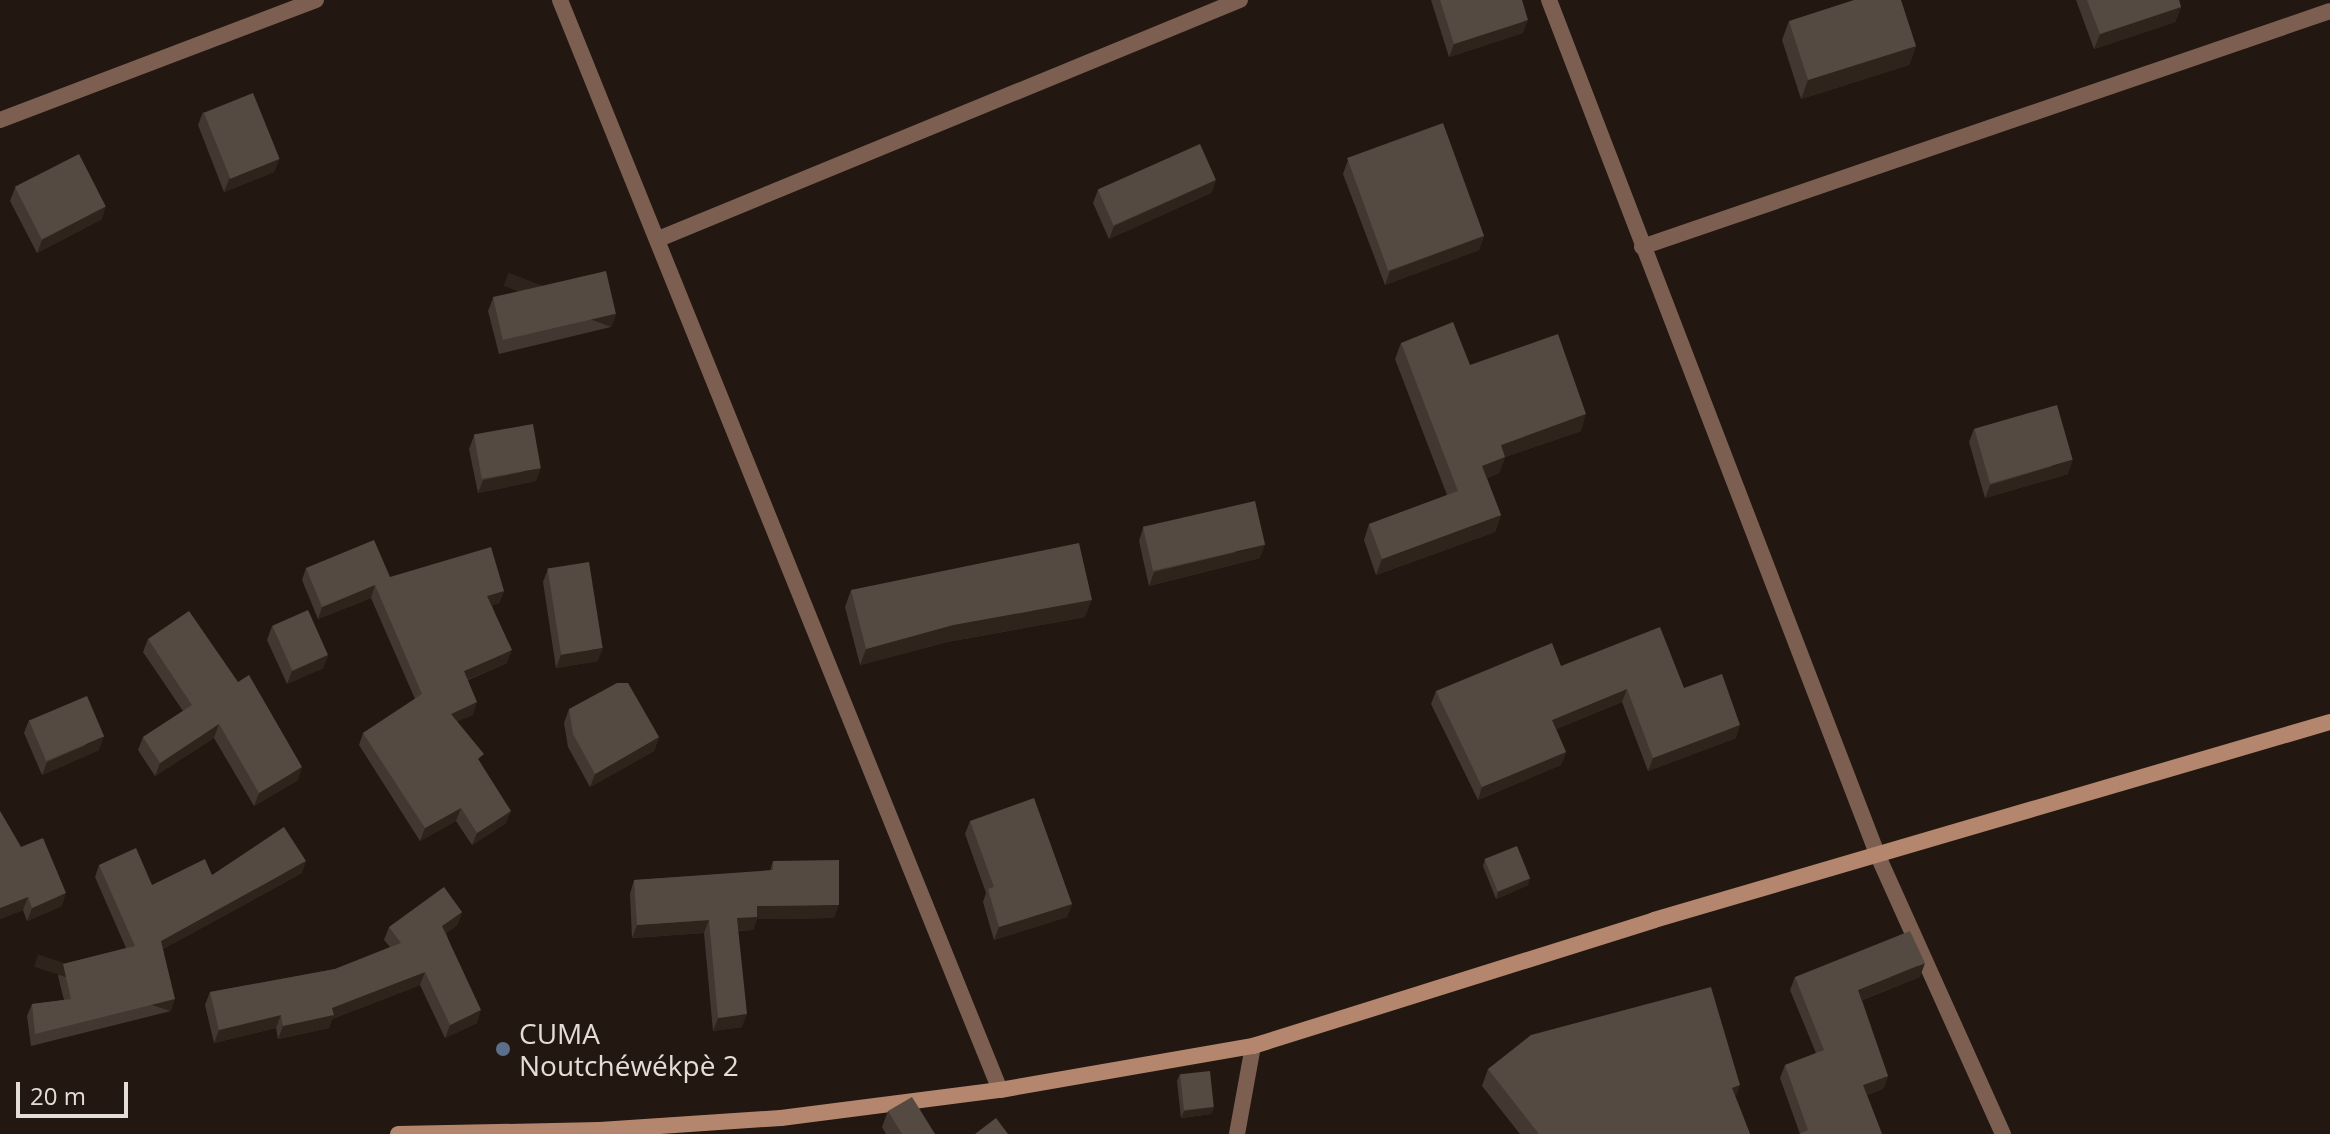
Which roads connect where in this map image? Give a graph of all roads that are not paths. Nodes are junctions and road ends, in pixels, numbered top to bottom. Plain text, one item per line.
1 (316, 0) edge
2 (560, 0) edge
3 (1240, 0) edge
4 (1549, 0) edge
5 (2330, 11) edge
6 (0, 120) edge
7 (661, 238) junction
8 (1642, 247) junction
9 (2330, 722) edge
10 (1878, 856) junction
11 (1253, 1046) junction
12 (1000, 1090) junction
13 (398, 1134) edge
14 (1237, 1134) edge
15 (2003, 1134) edge

1 - 6 street
2 - 7 street
3 - 7 street
4 - 8 street
5 - 8 street
7 - 12 street
8 - 10 street
9 - 10 main road
10 - 11 main road
10 - 15 street
11 - 12 main road
11 - 14 street
12 - 13 main road

